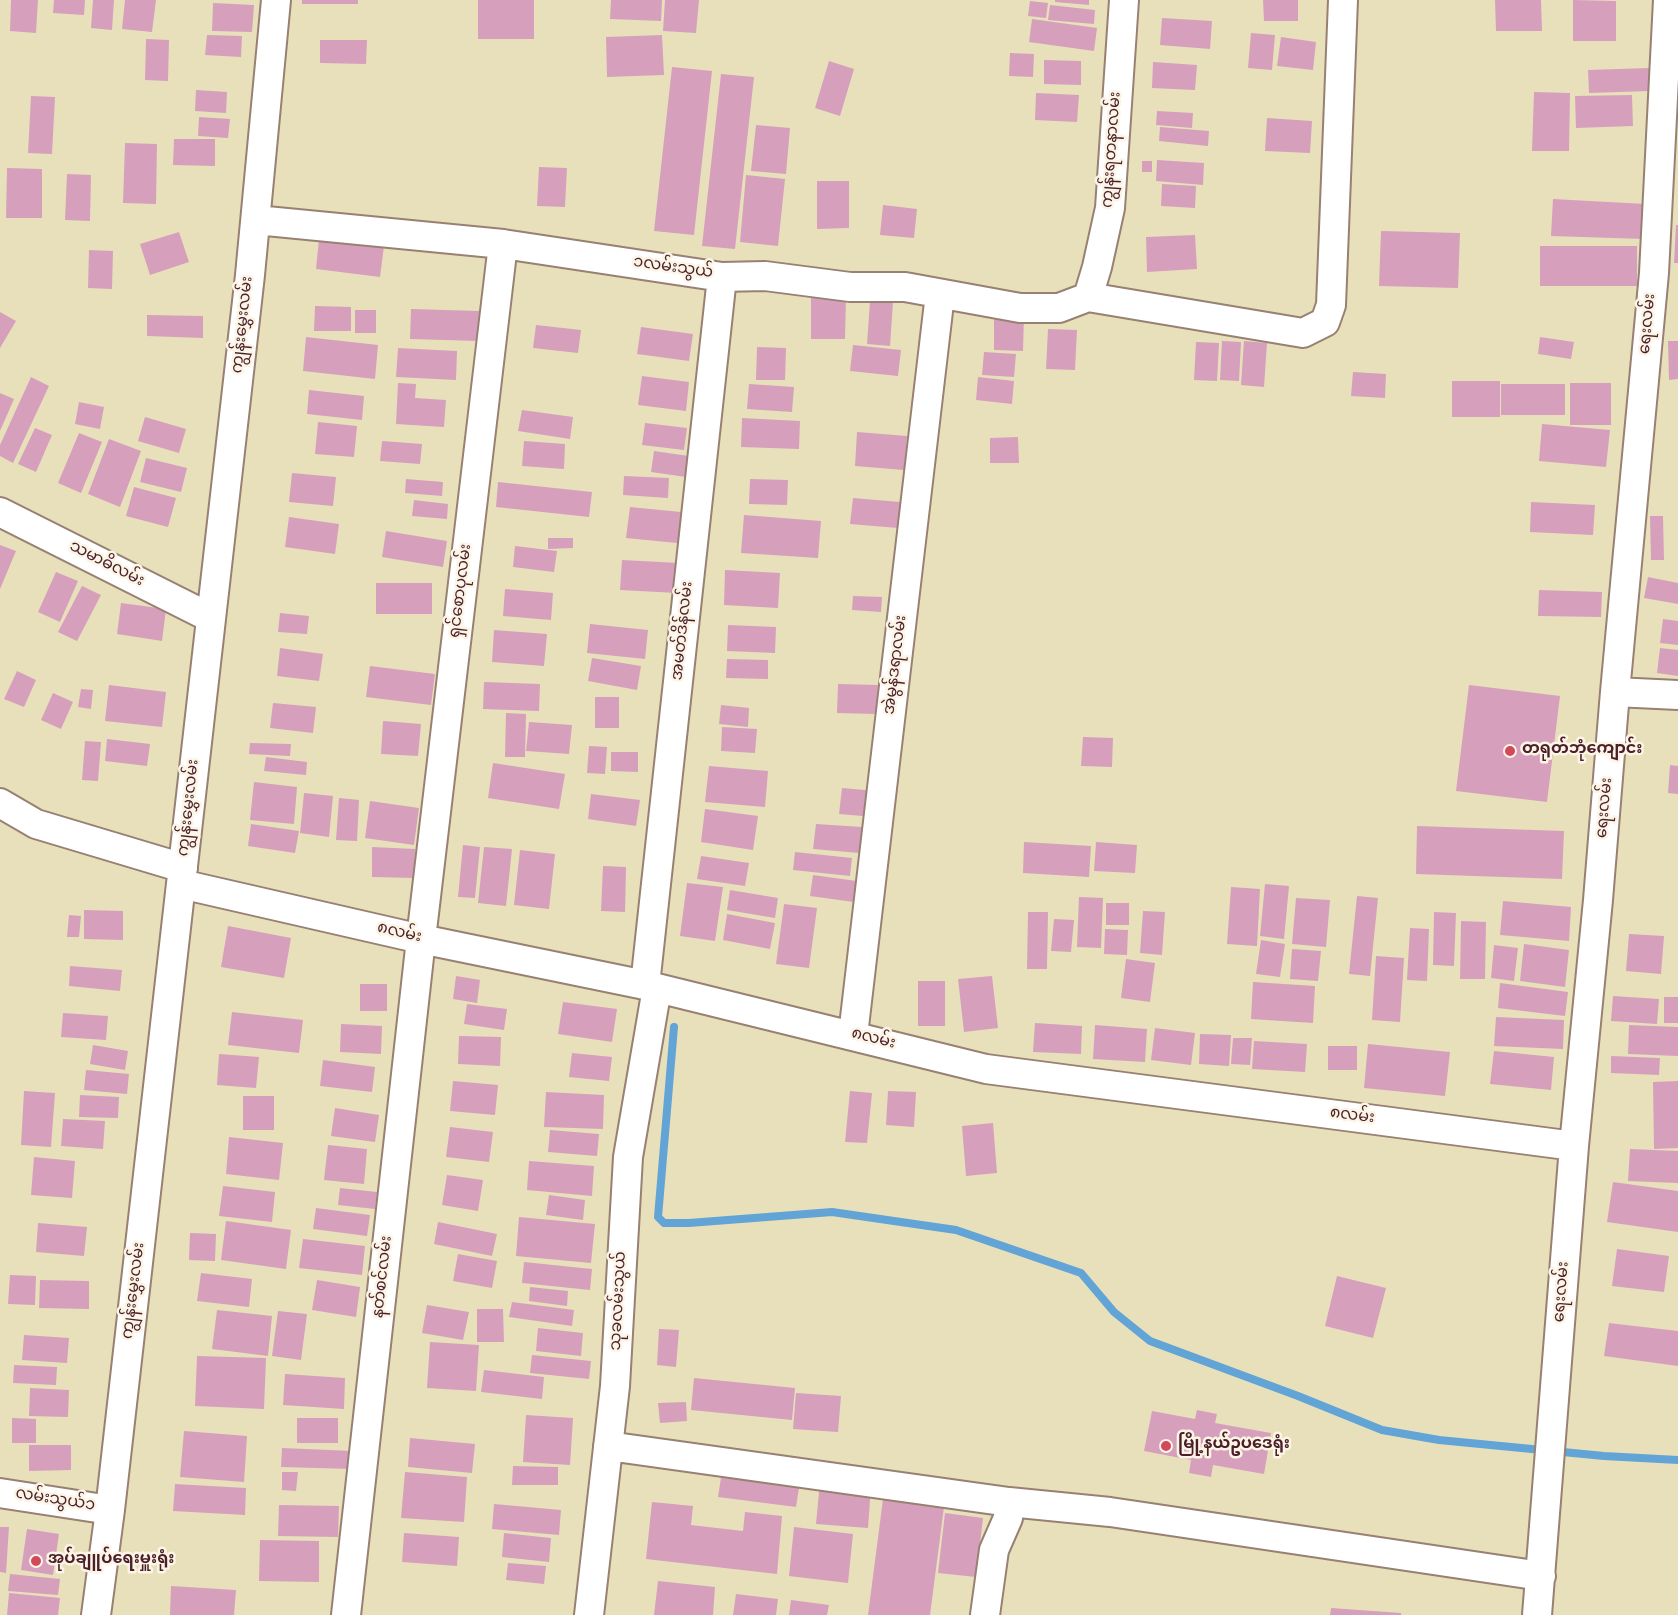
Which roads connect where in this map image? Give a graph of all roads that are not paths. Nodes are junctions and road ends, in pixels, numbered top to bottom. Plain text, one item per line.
1 (276, 0) edge
2 (1124, 0) edge
3 (1343, 0) edge
4 (1668, 0) edge
5 (256, 220) junction
6 (503, 244) junction
7 (722, 277) junction
8 (940, 294) junction
9 (1088, 297) junction
10 (0, 512) edge
11 (211, 618) junction
12 (1615, 692) junction
13 (1678, 695) edge
14 (0, 803) edge
15 (182, 876) junction
16 (421, 939) junction
17 (651, 987) junction
18 (853, 1035) junction
19 (1574, 1146) junction
20 (608, 1446) junction
21 (0, 1493) edge
22 (1009, 1502) junction
23 (110, 1510) junction
24 (1541, 1576) junction
25 (96, 1615) edge
26 (346, 1615) edge
27 (589, 1615) edge
28 (985, 1615) edge
29 (1537, 1615) edge

1 - 5 street, ကျွန်းမွှေးလမ်း
2 - 9 street, ကျွန်းရတနာလမ်း
3 - 9 street
4 - 12 street, ရေးလမ်း
5 - 6 street, ၁လမ်းသွယ်
5 - 11 street, ကျွန်းမွှေးလမ်း
6 - 7 street, ၁လမ်းသွယ်
6 - 16 street, ရှင်စောပုလမ်း
7 - 8 street, ၁လမ်းသွယ်
7 - 17 street, အမတ်ဒိန်လမ်း
8 - 9 street, ၁လမ်းသွယ်
8 - 18 street, အဲမွန်ဒရာလမ်း
10 - 11 street, သမာဓိလမ်း
11 - 15 street, ကျွန်းမွှေးလမ်း
12 - 13 street
12 - 19 street, ရေးလမ်း
14 - 15 street, ၈လမ်း
15 - 16 street, ၈လမ်း
15 - 23 street, ကျွန်းမွှေးလမ်း
16 - 17 street, ၈လမ်း
16 - 26 street, နတ်စင်လမ်း
17 - 18 street, ၈လမ်း
17 - 20 street, သုခလမ်းသွယ်
18 - 19 street, ၈လမ်း
19 - 24 street, ရေးလမ်း
20 - 22 street
20 - 27 street, သုခလမ်းသွယ်
21 - 23 street, လမ်းသွယ်၁
22 - 24 street
22 - 28 street
23 - 25 street, ကျွန်းမွှေးလမ်း
24 - 29 street, ရေးလမ်း

